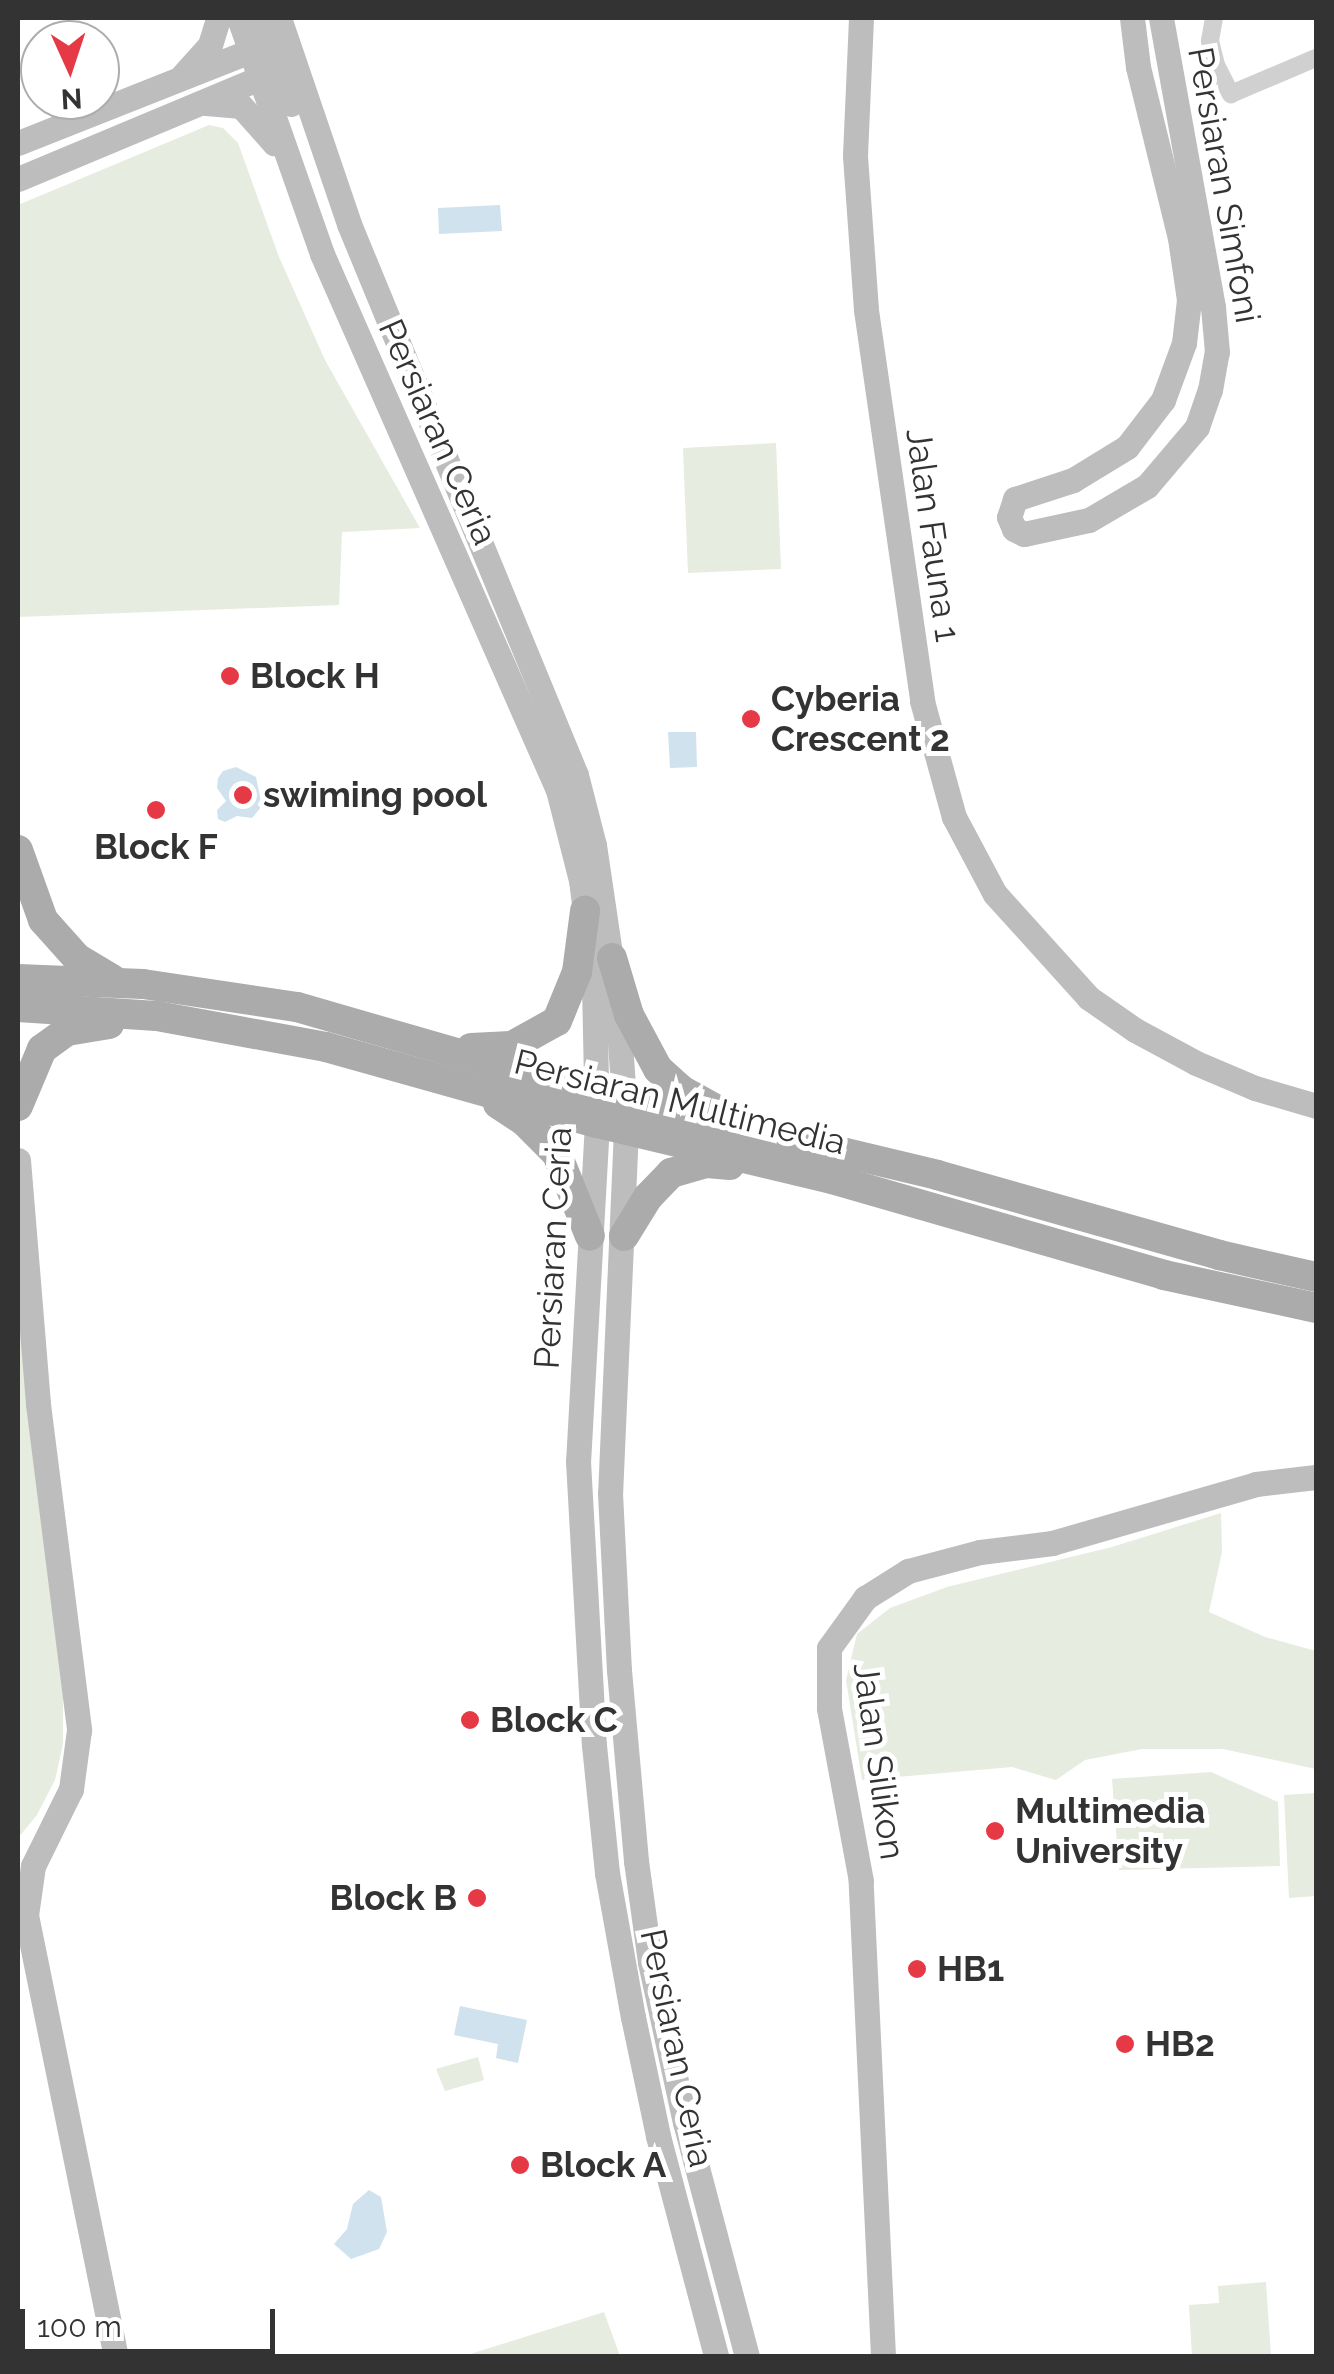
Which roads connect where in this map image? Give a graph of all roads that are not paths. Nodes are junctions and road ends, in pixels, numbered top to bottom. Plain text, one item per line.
1 (218, 18) edge
2 (240, 18) edge
3 (261, 18) edge
4 (279, 18) edge
5 (861, 18) edge
6 (1132, 18) edge
7 (1161, 18) edge
8 (1214, 18) edge
9 (1316, 58) edge
10 (259, 61) junction
11 (176, 82) junction
12 (202, 103) junction
13 (18, 144) edge
14 (288, 164) junction
15 (18, 180) edge
16 (336, 189) junction
17 (1210, 390) junction
18 (1162, 400) junction
19 (18, 850) edge
20 (585, 910) junction
21 (612, 958) junction
22 (18, 978) edge
23 (120, 982) junction
24 (18, 1006) edge
25 (326, 1047) junction
26 (448, 1048) junction
27 (436, 1078) junction
28 (18, 1106) edge
29 (1316, 1106) edge
30 (610, 1111) junction
31 (808, 1144) junction
32 (18, 1160) edge
33 (832, 1179) junction
34 (590, 1236) junction
35 (624, 1236) junction
36 (1316, 1277) edge
37 (1316, 1308) edge
38 (1316, 1477) edge
39 (51, 1831) junction
40 (18, 1861) edge
41 (18, 1937) edge
42 (42, 2002) junction
43 (116, 2356) edge
44 (716, 2356) edge
45 (747, 2356) edge
46 (883, 2356) edge

1 - 11 street
2 - 10 street, Persiaran Ceria
3 - 10 street
4 - 16 street, Persiaran Ceria
5 - 29 street, Jalan Fauna 1
6 - 18 street, Persiaran Simfoni
7 - 17 street, Persiaran Simfoni
8 - 9 street
10 - 11 street
10 - 12 street
10 - 14 street, Persiaran Ceria
10 - 16 street
11 - 13 street
12 - 14 street
12 - 15 street
14 - 20 street, Persiaran Ceria
16 - 21 street, Persiaran Ceria
17 - 18 street
17 - 18 street, Persiaran Simfoni
19 - 23 main road
20 - 26 main road
20 - 30 street, Persiaran Ceria
21 - 30 street, Persiaran Ceria
21 - 31 main road
22 - 23 main road, Persiaran Multimedia
23 - 26 main road, Persiaran Multimedia
24 - 25 main road, Persiaran Multimedia
25 - 27 main road, Persiaran Multimedia
25 - 28 main road
26 - 30 main road, Persiaran Multimedia
27 - 30 main road, Persiaran Multimedia
27 - 34 main road
30 - 31 main road, Persiaran Multimedia
30 - 33 main road, Persiaran Multimedia
30 - 34 street, Persiaran Ceria
30 - 35 street, Persiaran Ceria
31 - 36 main road, Persiaran Multimedia
32 - 39 street
33 - 35 main road
33 - 37 main road, Persiaran Multimedia
34 - 44 street, Persiaran Ceria
35 - 45 street, Persiaran Ceria
38 - 46 street, Jalan Silikon
39 - 40 street
39 - 42 street
41 - 42 street
42 - 43 street

